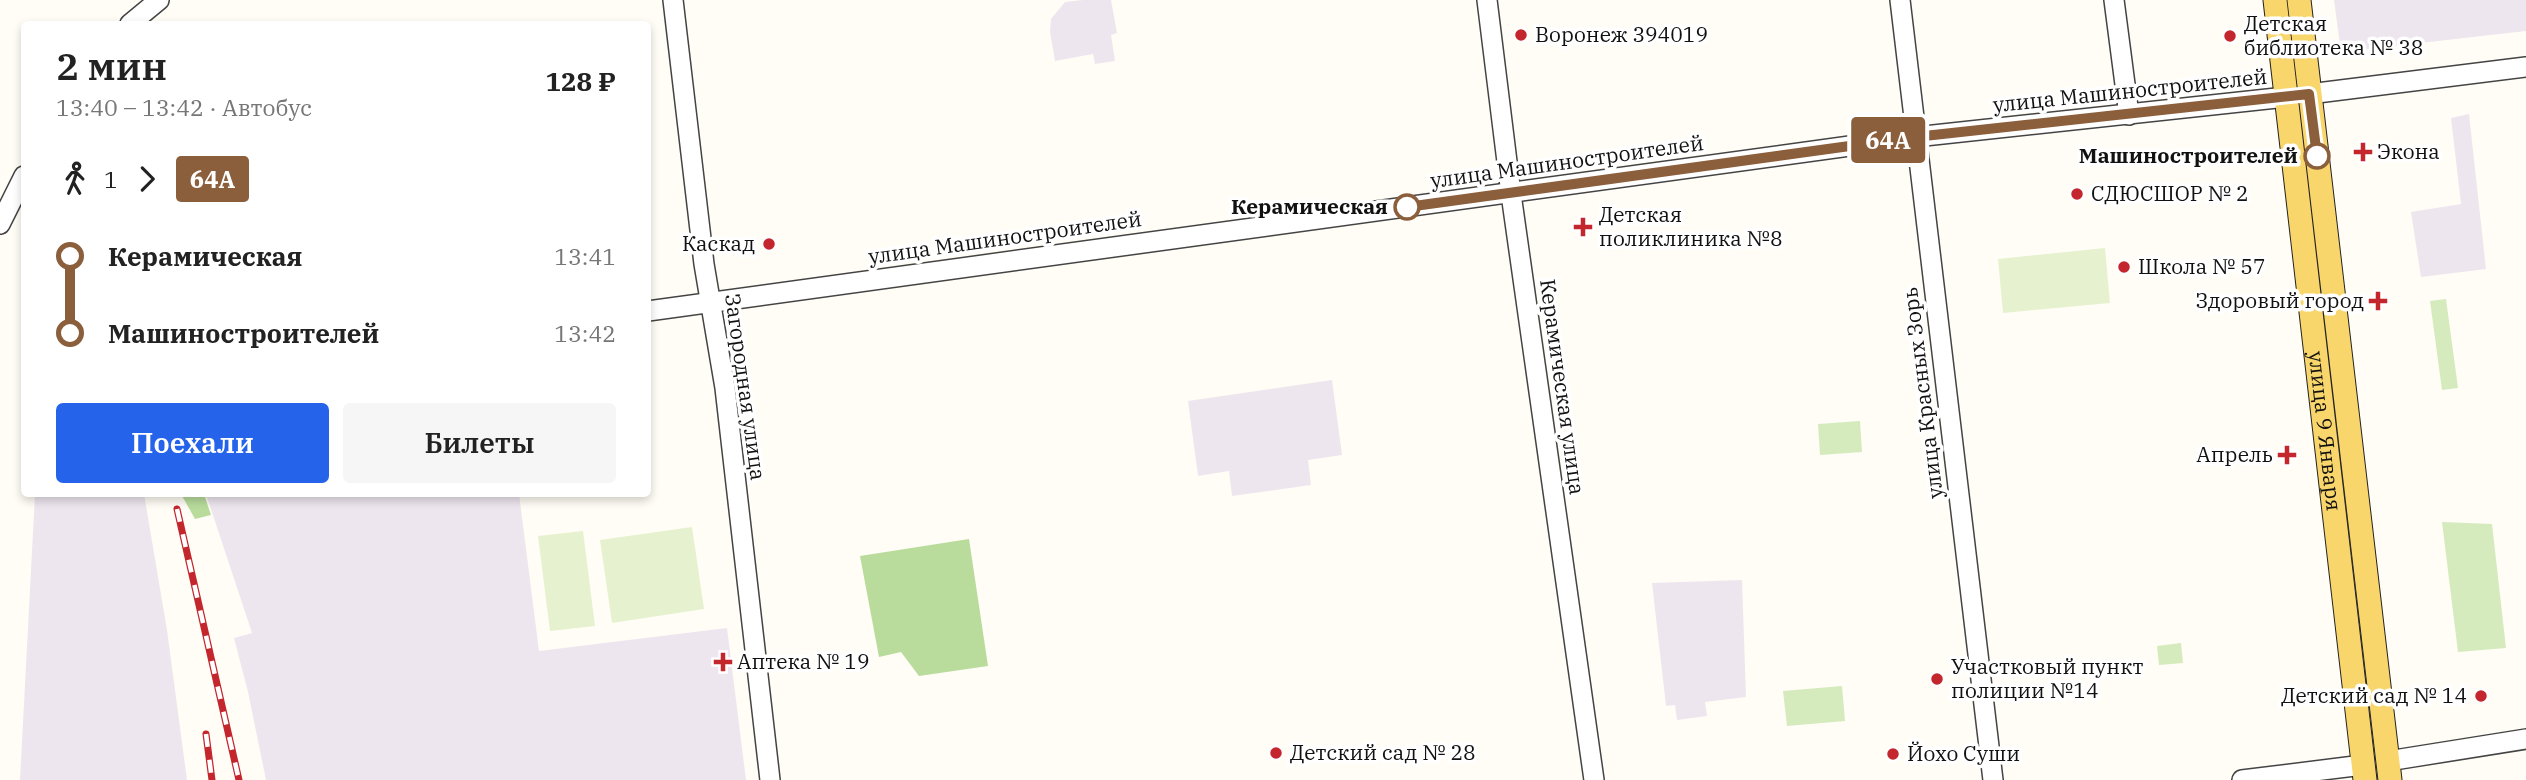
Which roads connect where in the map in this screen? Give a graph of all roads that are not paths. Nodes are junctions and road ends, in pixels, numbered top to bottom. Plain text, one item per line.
1 (159, 0) edge
2 (673, 0) edge
3 (1488, 0) edge
4 (1900, 0) edge
5 (2114, 0) edge
6 (2275, 0) edge
7 (2299, 0) edge
8 (134, 21) edge
9 (2526, 67) edge
10 (2309, 94) junction
11 (2286, 97) junction
12 (2129, 115) junction
13 (1915, 137) junction
14 (16, 185) edge
15 (1511, 194) junction
16 (0, 224) edge
17 (711, 302) junction
18 (651, 311) edge
19 (2526, 739) edge
20 (2389, 771) edge
21 (2364, 772) edge
22 (770, 780) edge
23 (1594, 780) edge
24 (1993, 780) edge
25 (2242, 780) edge

1 - 8 street
2 - 17 street, Загородная улица
3 - 15 street, Керамическая улица
4 - 13 street, улица Красных Зорь
5 - 12 street
6 - 11 main road, улица 9 Января
7 - 10 main road, улица 9 Января
9 - 10 street
10 - 11 main road
10 - 20 main road, улица 9 Января
11 - 12 street, улица Машиностроителей
11 - 21 main road, улица 9 Января
12 - 13 street, улица Машиностроителей
13 - 15 street, улица Машиностроителей
13 - 24 street, улица Красных Зорь
14 - 16 street
15 - 17 street, улица Машиностроителей
15 - 23 street, Керамическая улица
17 - 18 street, улица Машиностроителей
17 - 22 street, Загородная улица
19 - 20 street
20 - 21 main road
21 - 25 street

